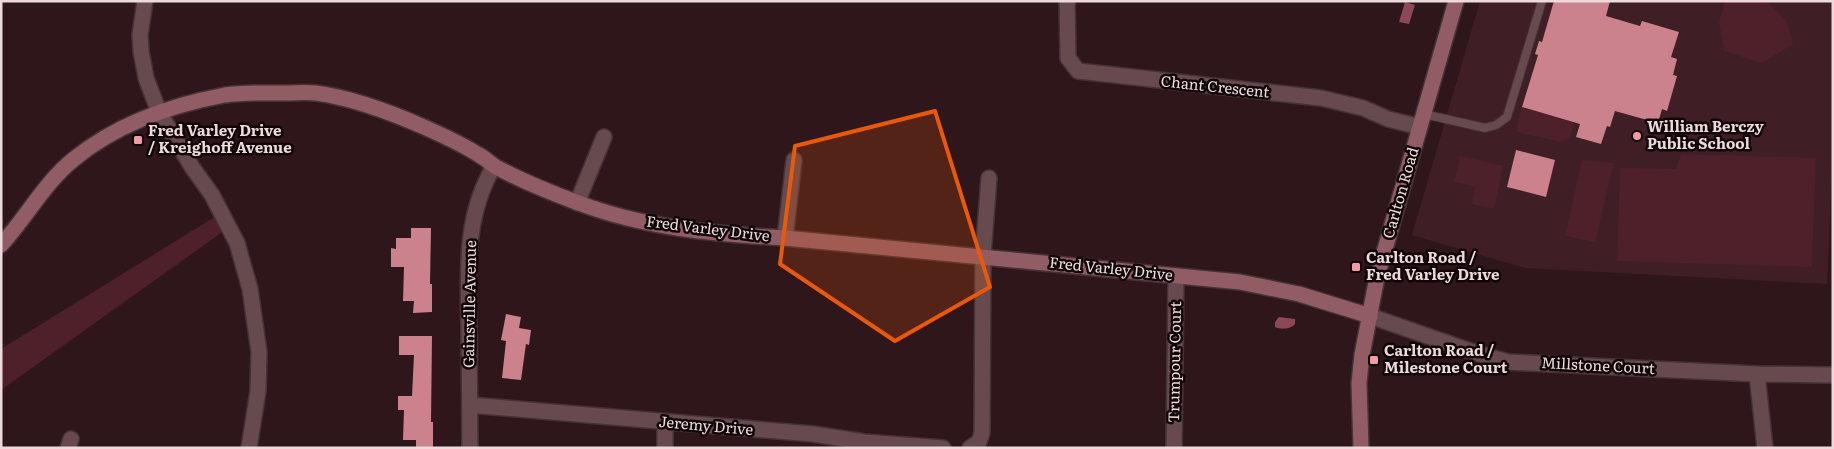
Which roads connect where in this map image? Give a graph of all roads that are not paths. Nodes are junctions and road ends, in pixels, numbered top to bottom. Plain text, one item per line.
1 (145, 1) edge
2 (1068, 1) edge
3 (1456, 1) edge
4 (1542, 1) edge
5 (159, 112) junction
6 (1422, 120) junction
7 (604, 137) dead end
8 (794, 160) dead end
9 (494, 166) junction
10 (989, 178) dead end
11 (577, 203) junction
12 (4, 236) edge
13 (785, 238) junction
14 (983, 256) junction
15 (1176, 276) junction
16 (1370, 316) junction
17 (1757, 374) junction
18 (1833, 375) edge
19 (470, 405) junction
20 (665, 423) junction
21 (249, 448) edge
22 (470, 448) edge
23 (665, 448) edge
24 (943, 448) edge
25 (970, 448) edge
26 (1174, 448) edge
27 (1361, 448) edge
28 (1766, 448) edge

1 - 5 street
2 - 6 street, Chant Crescent
3 - 6 street, Carlton Road
4 - 6 lane
5 - 9 street, Fred Varley Drive
5 - 12 street, Fred Varley Drive
5 - 21 street
6 - 16 street, Carlton Road
7 - 11 street
8 - 13 street
9 - 11 street, Fred Varley Drive
9 - 19 street, Gainsville Avenue
10 - 14 street
11 - 13 street, Fred Varley Drive
13 - 14 street, Fred Varley Drive
14 - 15 street, Fred Varley Drive
14 - 25 street
15 - 16 street, Fred Varley Drive
15 - 26 street, Trumpour Court
16 - 17 street, Millstone Court
16 - 27 street, Carlton Road
17 - 18 street, Millstone Court
17 - 28 street
19 - 20 street, Jeremy Drive
19 - 22 street, Gainsville Avenue
20 - 23 street
20 - 24 street, Jeremy Drive

